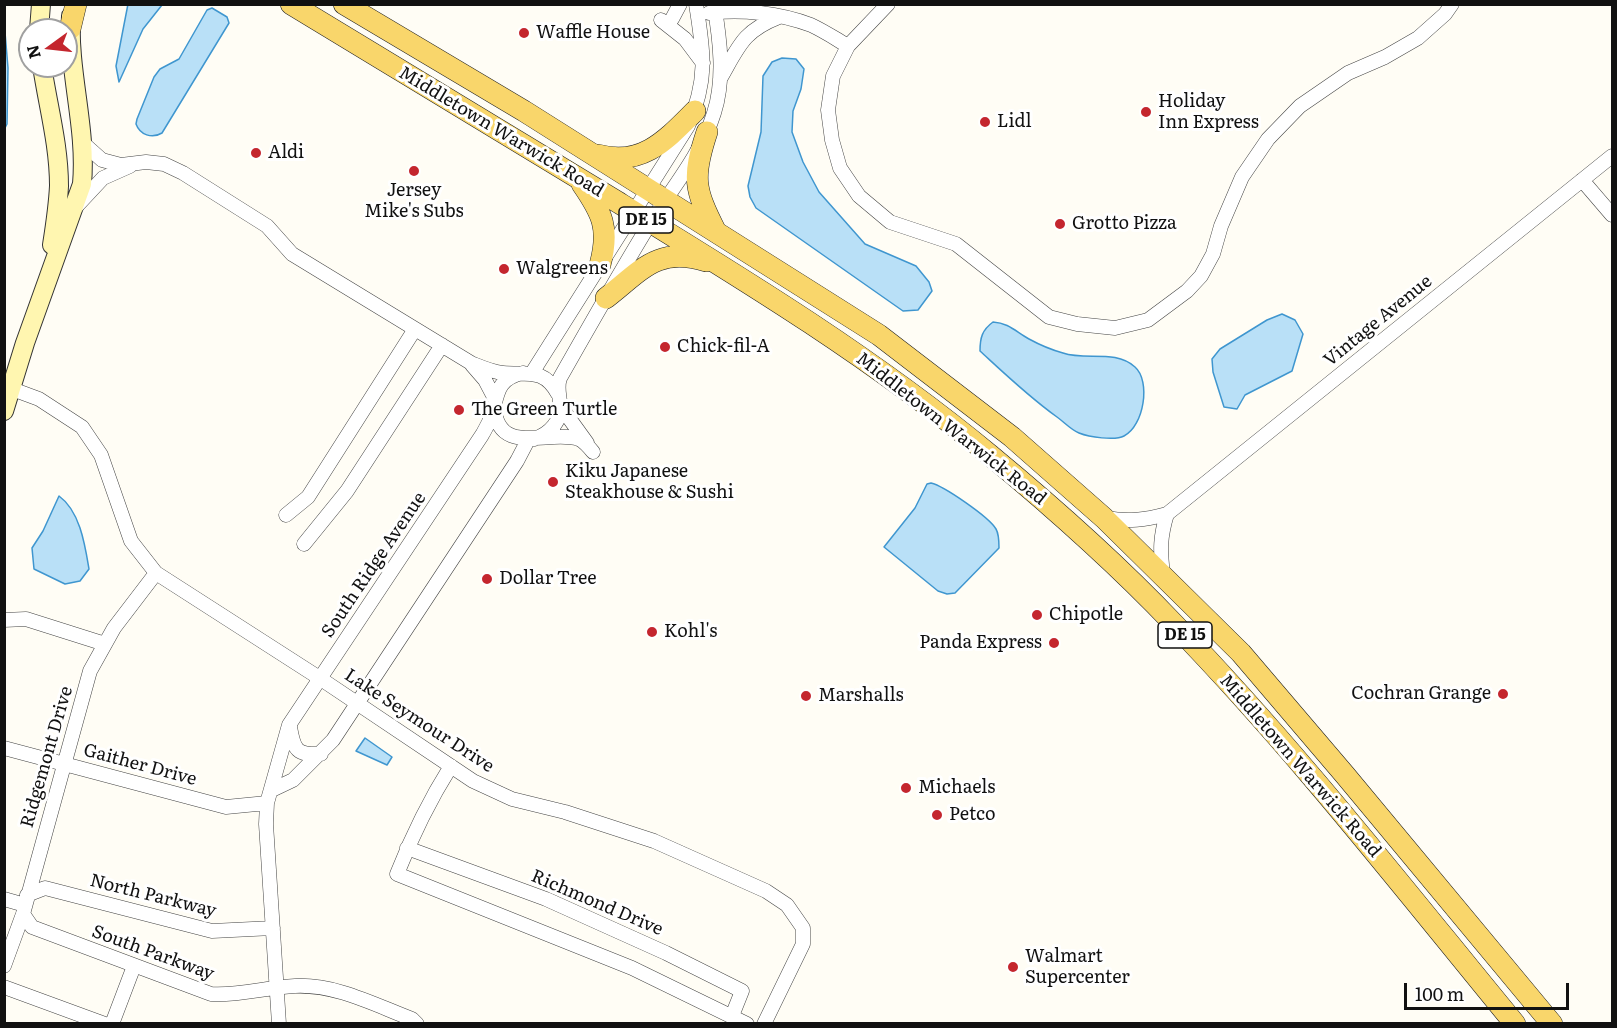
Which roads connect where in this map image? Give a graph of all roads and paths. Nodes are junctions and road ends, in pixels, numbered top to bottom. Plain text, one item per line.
1 (291, 4) edge
2 (344, 4) edge
3 (680, 4) edge
4 (747, 4) edge
5 (888, 4) edge
6 (1452, 4) edge
7 (715, 8) edge
8 (697, 9) edge
9 (759, 13) junction
10 (781, 16) junction
11 (848, 46) junction
12 (704, 64) junction
13 (44, 78) edge
14 (74, 78) edge
15 (719, 81) junction
16 (695, 111) junction
17 (707, 132) junction
18 (83, 143) junction
19 (587, 151) junction
20 (1612, 156) edge
21 (135, 164) junction
22 (578, 178) junction
23 (1582, 180) junction
24 (656, 195) junction
25 (74, 210) junction
26 (1612, 215) edge
27 (642, 217) junction
28 (716, 232) junction
29 (600, 265) junction
30 (720, 265) junction
31 (45, 286) junction
32 (606, 298) junction
33 (415, 329) junction
34 (442, 345) junction
35 (471, 363) junction
36 (528, 373) junction
37 (8, 388) edge
38 (560, 400) junction
39 (494, 402) junction
40 (4, 411) edge
41 (531, 439) junction
42 (286, 514) dead end
43 (1167, 514) junction
44 (1104, 518) junction
45 (304, 544) dead end
46 (156, 573) junction
47 (1163, 574) junction
48 (4, 620) edge
49 (105, 644) junction
50 (321, 679) junction
51 (357, 703) junction
52 (289, 725) junction
53 (4, 748) edge
54 (321, 754) junction
55 (64, 764) junction
56 (451, 766) junction
57 (269, 797) junction
58 (407, 848) junction
59 (4, 899) edge
60 (25, 905) junction
61 (273, 928) junction
62 (4, 966) edge
63 (134, 966) junction
64 (4, 987) edge
65 (277, 988) junction
66 (732, 1016) junction
67 (105, 1023) edge
68 (112, 1023) edge
69 (279, 1023) edge
70 (417, 1023) edge
71 (747, 1023) edge
72 (765, 1023) edge
73 (1515, 1023) edge
74 (1552, 1023) edge

1 - 22 main road, Middletown Warwick Road / DE 15
2 - 19 main road, Middletown Warwick Road / DE 15
3 - 12 street
4 - 9 street
5 - 11 street
6 - 11 street
7 - 8 street
7 - 9 street
7 - 15 street
8 - 12 street
9 - 10 street
10 - 11 street
10 - 15 street
12 - 16 street
13 - 31 main road
14 - 18 main road
15 - 17 street
16 - 19 main road
16 - 24 street
17 - 24 street
17 - 28 main road
18 - 21 street
18 - 25 main road
19 - 24 main road, Middletown Warwick Road / DE 15
20 - 23 street, Vintage Avenue
21 - 25 street
21 - 33 street
22 - 27 main road, Middletown Warwick Road / DE 15
22 - 29 main road
23 - 26 street
23 - 43 street, Vintage Avenue
24 - 27 street, South Ridge Avenue
24 - 27 street
24 - 28 main road, Middletown Warwick Road / DE 15
25 - 31 main road
27 - 29 street, South Ridge Avenue
27 - 30 main road, Middletown Warwick Road / DE 15
27 - 32 street, South Ridge Avenue
28 - 44 main road, Middletown Warwick Road / DE 15
29 - 36 street, South Ridge Avenue
30 - 32 main road
30 - 73 main road, Middletown Warwick Road / DE 15
31 - 37 main road
32 - 38 street, South Ridge Avenue
33 - 34 street
33 - 42 street
34 - 35 street
34 - 45 street
35 - 36 street
35 - 39 street
36 - 38 street
36 - 39 street, South Ridge Avenue
37 - 40 main road
37 - 46 street, Lake Seymour Drive
38 - 41 street, South Ridge Avenue
38 - 41 street
39 - 41 street
39 - 50 street, South Ridge Avenue
41 - 51 street, South Ridge Avenue
43 - 44 street, Vintage Avenue
43 - 47 street
44 - 47 main road, Middletown Warwick Road / DE 15
46 - 49 street, Ridgemont Drive
46 - 50 street, Lake Seymour Drive
47 - 74 main road, Middletown Warwick Road / DE 15
48 - 49 street
49 - 55 street, Ridgemont Drive
50 - 51 street, Lake Seymour Drive
50 - 52 street, South Ridge Avenue
51 - 54 street, South Ridge Avenue
51 - 56 street, Lake Seymour Drive
52 - 54 street
52 - 57 street, South Ridge Avenue
53 - 55 street, Gaither Drive
54 - 57 street, South Ridge Avenue
55 - 57 street, Gaither Drive
55 - 60 street, Ridgemont Drive
56 - 58 street
56 - 72 street, Lake Seymour Drive
57 - 61 street, South Ridge Avenue
58 - 66 street, Richmond Drive
58 - 66 street
59 - 60 street
60 - 61 street, North Parkway
60 - 62 street, Ridgemont Drive
60 - 63 street, South Parkway
61 - 65 street, South Ridge Avenue
63 - 65 street, South Parkway
63 - 68 street
64 - 67 street
65 - 69 street, South Ridge Avenue
65 - 70 street, South Parkway
66 - 71 street

